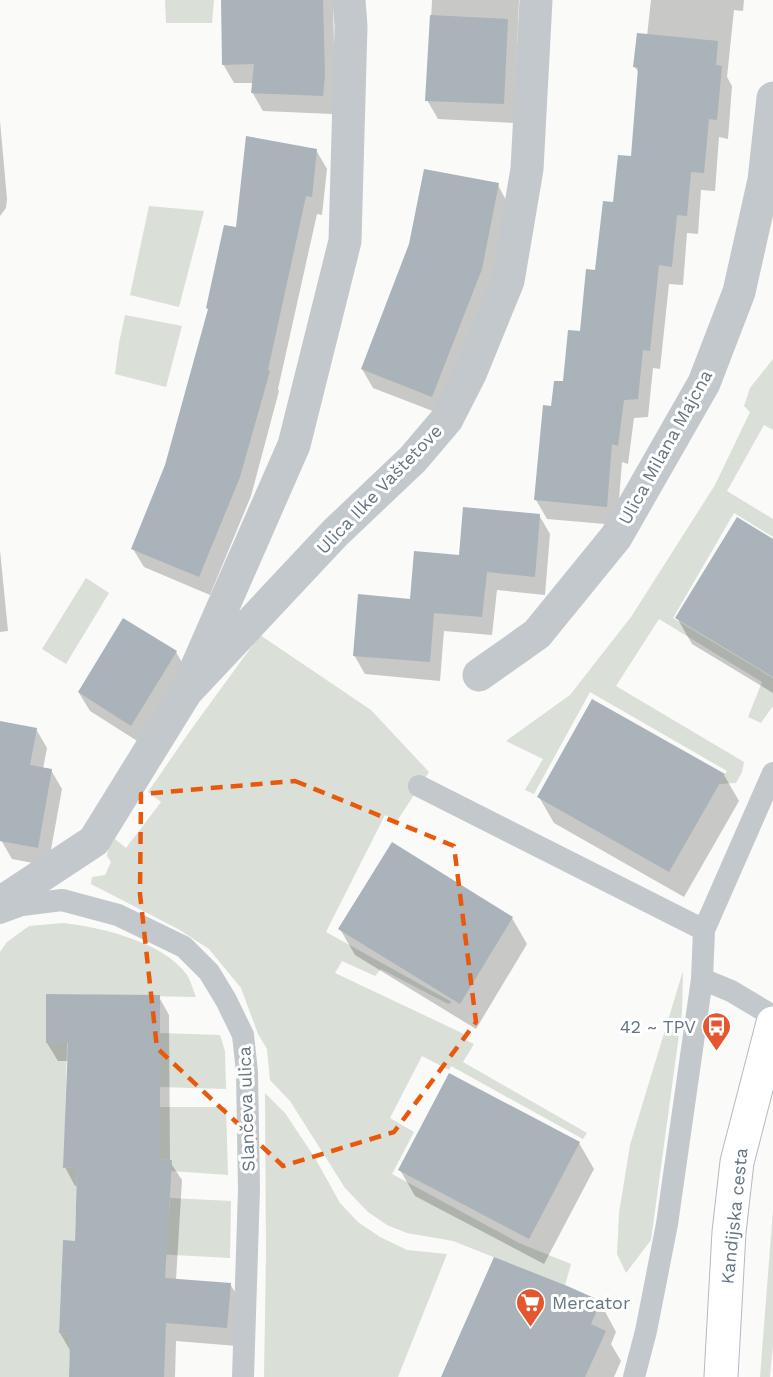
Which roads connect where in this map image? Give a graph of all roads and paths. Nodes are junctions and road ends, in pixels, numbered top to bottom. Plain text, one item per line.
1 (349, 0) edge
2 (536, 0) edge
3 (773, 98) edge
4 (479, 675) dead end
5 (186, 692) junction
6 (773, 774) edge
7 (419, 786) dead end
8 (0, 903) edge
9 (0, 913) edge
10 (704, 930) junction
11 (702, 979) junction
12 (773, 1016) edge
13 (773, 1023) edge
14 (243, 1377) edge
15 (634, 1377) edge
16 (721, 1377) edge

1 - 5 street, Ulica Ilke Vaštetove
2 - 5 street, Ulica Ilke Vaštetove
3 - 4 street, Ulica Milana Majcna
5 - 8 street, Ulica Ilke Vaštetove
6 - 10 lane
7 - 10 lane
9 - 14 lane, Slančeva ulica
10 - 11 lane
11 - 12 lane
11 - 15 lane
13 - 16 main road, Kandijska cesta

